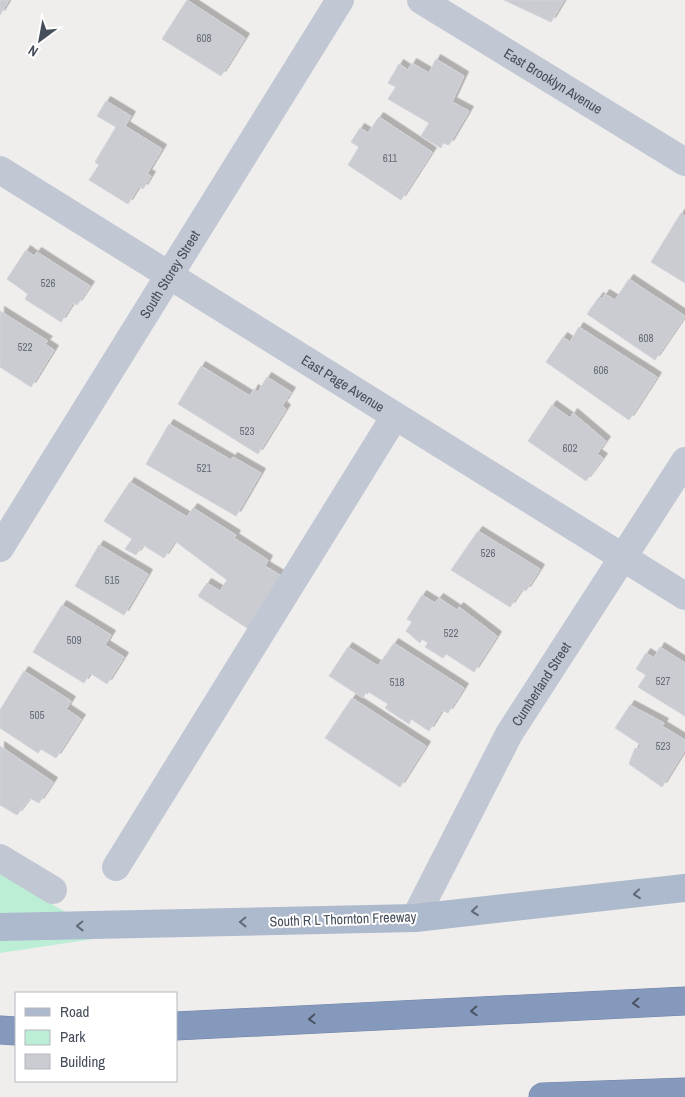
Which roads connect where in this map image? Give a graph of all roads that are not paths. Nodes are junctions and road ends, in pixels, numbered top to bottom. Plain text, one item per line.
1 (340, 0) edge
2 (420, 0) edge
3 (685, 162) edge
4 (0, 170) edge
5 (169, 274) junction
6 (395, 416) junction
7 (685, 461) edge
8 (0, 548) edge
9 (624, 558) junction
10 (685, 596) edge
11 (0, 858) edge
12 (116, 867) dead end
13 (685, 888) edge
14 (53, 890) dead end
15 (415, 918) junction
16 (0, 927) edge
17 (685, 1001) edge
18 (178, 1026) edge
19 (0, 1030) edge
20 (15, 1030) edge
21 (685, 1092) edge
22 (543, 1097) edge

1 - 5 street, South Storey Street
2 - 3 street, East Brooklyn Avenue
4 - 5 street, East Page Avenue
5 - 6 street, East Page Avenue
5 - 8 street, South Storey Street
6 - 9 street, East Page Avenue
6 - 12 street
7 - 9 street, Cumberland Street
9 - 10 street, East Page Avenue
9 - 15 street, Cumberland Street
11 - 14 street
13 -> 15 main road, South R L Thornton Freeway
15 -> 16 main road, South R L Thornton Freeway
17 -> 18 highway
19 - 20 highway
21 - 22 highway

